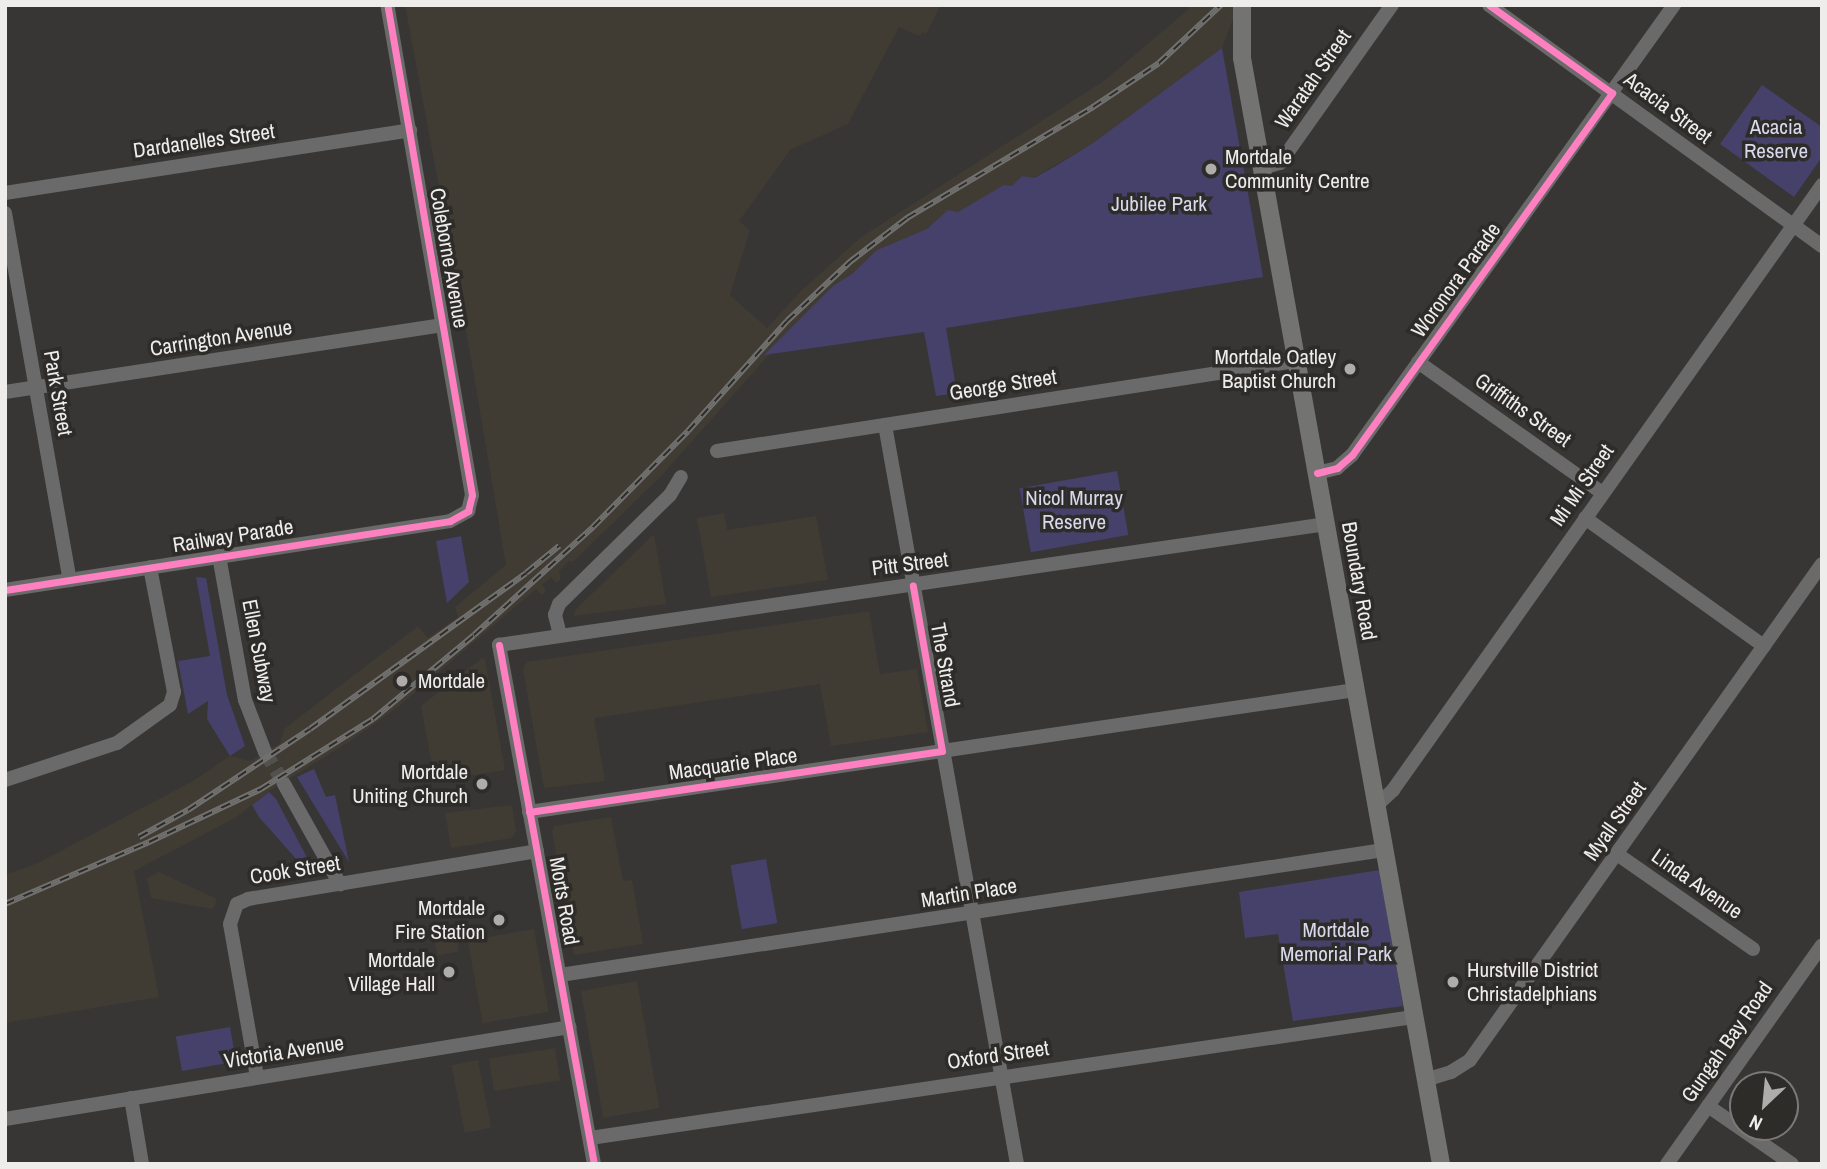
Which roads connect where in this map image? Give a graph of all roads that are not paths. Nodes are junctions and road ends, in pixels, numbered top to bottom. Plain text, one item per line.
1 (387, 5) edge
2 (1242, 5) edge
3 (1392, 5) edge
4 (1489, 5) edge
5 (1674, 5) edge
6 (1612, 93) junction
7 (410, 130) junction
8 (1262, 168) junction
9 (1822, 185) edge
10 (5, 193) edge
11 (5, 213) edge
12 (1792, 226) junction
13 (1822, 246) edge
14 (443, 325) junction
15 (1295, 361) junction
16 (1418, 362) junction
17 (36, 387) junction
18 (5, 392) edge
19 (885, 425) junction
20 (718, 451) dead end
21 (1317, 473) junction
22 (681, 477) dead end
23 (1602, 493) junction
24 (464, 515) joint
25 (1585, 518) junction
26 (1326, 524) junction
27 (219, 556) junction
28 (1822, 564) edge
29 (150, 567) junction
30 (70, 580) junction
31 (913, 586) junction
32 (5, 590) edge
33 (560, 635) junction
34 (499, 645) joint
35 (1764, 646) junction
36 (1355, 690) junction
37 (942, 751) junction
38 (265, 752) tunnel mouth
39 (5, 780) edge
40 (284, 784) tunnel mouth
41 (1375, 807) junction
42 (529, 812) junction
43 (1384, 850) junction
44 (537, 851) junction
45 (1617, 854) junction
46 (340, 884) junction
47 (974, 914) junction
48 (1822, 945) edge
49 (1753, 949) dead end
50 (560, 975) junction
51 (1413, 1017) junction
52 (570, 1027) junction
53 (1001, 1075) junction
54 (257, 1077) junction
55 (1425, 1080) junction
56 (131, 1098) junction
57 (1708, 1106) junction
58 (5, 1119) edge
59 (590, 1138) junction
60 (142, 1164) edge
61 (594, 1164) edge
62 (1017, 1164) edge
63 (1441, 1164) edge
64 (1667, 1164) edge
65 (1792, 1164) edge

1 - 7 street, Coleborne Avenue
2 - 8 main road, Boundary Road
3 - 8 street, Waratah Street
4 - 6 street, Acacia Street
5 - 6 street, Woronora Parade
6 - 12 street, Acacia Street
6 - 16 street, Woronora Parade
7 - 10 street, Dardanelles Street
7 - 14 street, Coleborne Avenue
8 - 15 main road, Boundary Road
9 - 12 street, Mi Mi Street
11 - 17 street, Park Street
12 - 13 street, Acacia Street
12 - 23 street, Mi Mi Street
14 - 17 street, Carrington Avenue
14 - 24 street, Coleborne Avenue
15 - 19 street, George Street
15 - 21 main road, Boundary Road
16 - 21 street, Woronora Parade
16 - 23 street, Griffiths Street
17 - 18 street, Carrington Avenue
17 - 30 street, Park Street
19 - 20 street, George Street
19 - 31 street, The Strand
21 - 26 main road, Boundary Road
22 - 33 street
23 - 25 street, Mi Mi Street
24 - 27 street, Railway Parade
25 - 35 street
25 - 41 street, Mi Mi Street
26 - 31 street, Pitt Street
26 - 36 main road, Boundary Road
27 - 29 street, Railway Parade
27 - 38 street, Ellen Subway
28 - 35 street, Myall Street
29 - 30 street, Railway Parade
29 - 39 street
30 - 32 street, Railway Parade
31 - 33 street, Pitt Street
31 - 37 street, The Strand
33 - 34 street, Pitt Street
34 - 42 street, Morts Road
35 - 45 street, Myall Street
36 - 37 street, Macquarie Place
36 - 41 main road, Boundary Road
37 - 42 street, Macquarie Place
37 - 47 street, The Strand
40 - 46 street
41 - 43 main road, Boundary Road
42 - 44 street, Morts Road
43 - 47 street, Martin Place
43 - 51 main road, Boundary Road
44 - 46 street, Cook Street
44 - 50 street, Morts Road
45 - 49 street, Linda Avenue
45 - 55 street, Myall Street
46 - 54 street, Cook Street
47 - 50 street, Martin Place
47 - 53 street, The Strand
48 - 57 street, Gungah Bay Road
50 - 52 street, Morts Road
51 - 53 street, Oxford Street
51 - 55 main road, Boundary Road
52 - 54 street, Victoria Avenue
52 - 59 street, Morts Road
53 - 59 street, Oxford Street
53 - 62 street, The Strand
54 - 56 street, Victoria Avenue
55 - 63 main road, Boundary Road
56 - 58 street, Victoria Avenue
56 - 60 street
57 - 64 street, Gungah Bay Road
57 - 65 street
59 - 61 street, Morts Road

